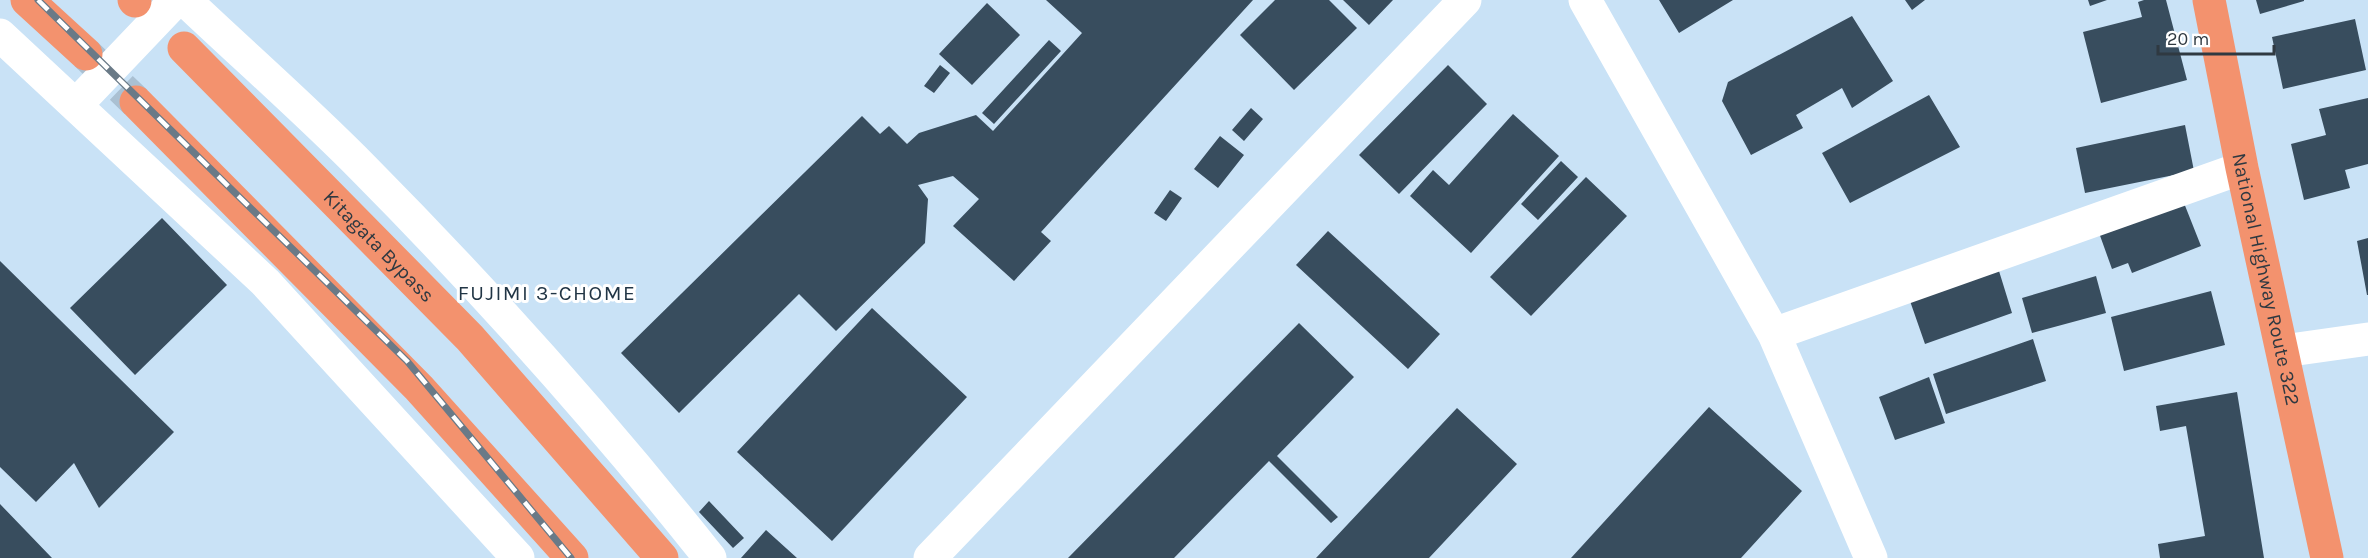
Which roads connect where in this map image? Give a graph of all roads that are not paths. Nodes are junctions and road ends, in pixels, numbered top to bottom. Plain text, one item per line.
1 (27, 0) edge
2 (176, 0) edge
3 (185, 0) edge
4 (1465, 0) edge
5 (1585, 0) edge
6 (2209, 0) edge
7 (0, 34) edge
8 (184, 48) dead end
9 (86, 54) tunnel mouth
10 (136, 102) tunnel mouth
11 (76, 105) junction
12 (2242, 168) junction
13 (1774, 334) junction
14 (2368, 339) edge
15 (2283, 351) junction
16 (518, 558) edge
17 (572, 558) edge
18 (662, 558) edge
19 (710, 558) edge
20 (930, 558) edge
21 (1871, 558) edge
22 (2327, 558) edge

1 - 9 highway
2 - 11 street
3 - 19 street
4 - 20 street
5 - 13 street
6 - 12 highway, National Highway Route 322
7 - 11 street
8 - 18 highway, Kitagata Bypass
10 - 17 highway
11 - 16 street
12 - 13 street
12 - 15 highway, National Highway Route 322
13 - 21 street
14 - 15 street
15 - 22 highway, National Highway Route 322

